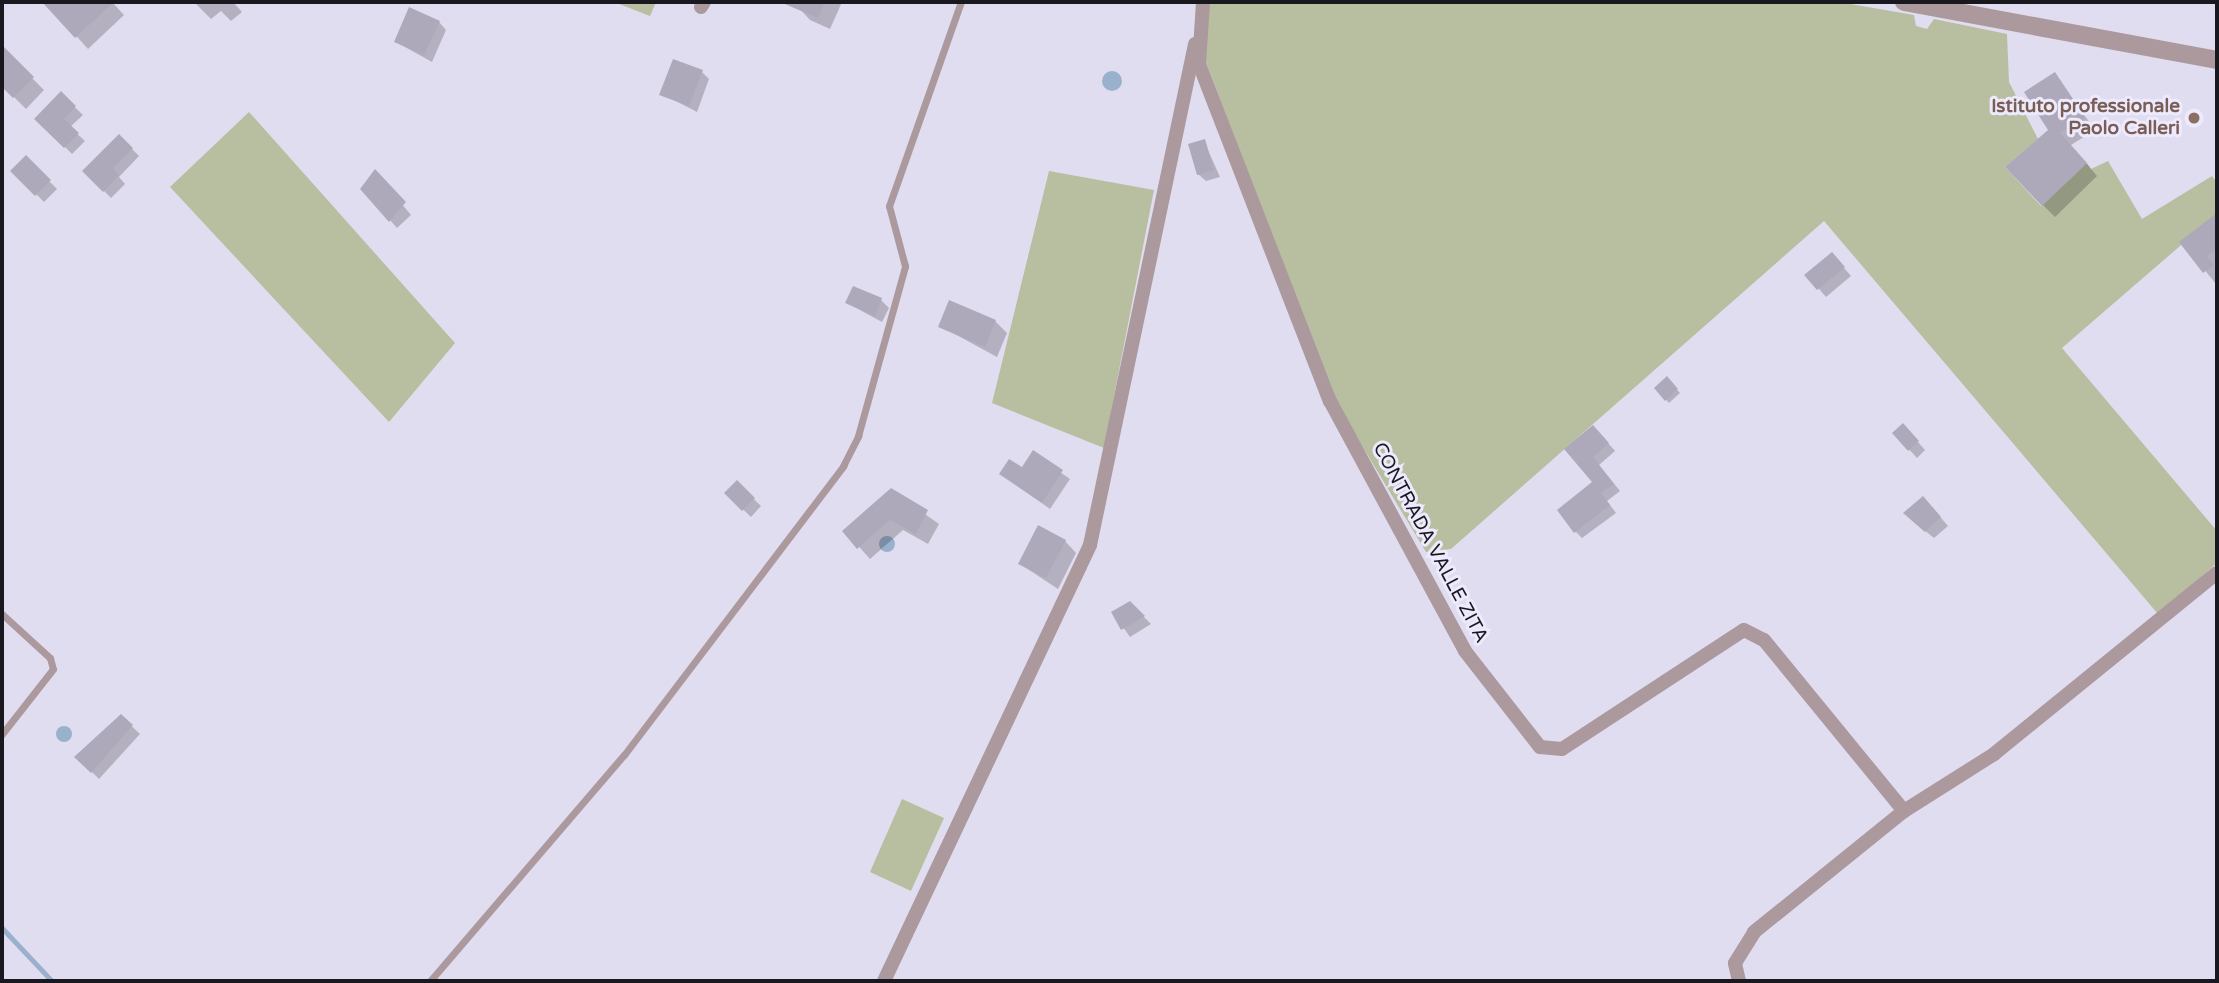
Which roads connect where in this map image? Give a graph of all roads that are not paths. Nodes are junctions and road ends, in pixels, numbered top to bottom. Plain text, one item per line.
1 (961, 2) edge
2 (1203, 2) edge
3 (1904, 2) edge
4 (1196, 42) junction
5 (2217, 60) edge
6 (2217, 573) edge
7 (2, 614) edge
8 (2, 734) edge
9 (1905, 811) junction
10 (430, 981) edge
11 (884, 981) edge
12 (1739, 981) edge

1 - 10 lane
2 - 4 street
3 - 5 street
4 - 9 street, CONTRADA VALLE ZITA
4 - 11 street
6 - 9 street
7 - 8 lane
9 - 12 street

